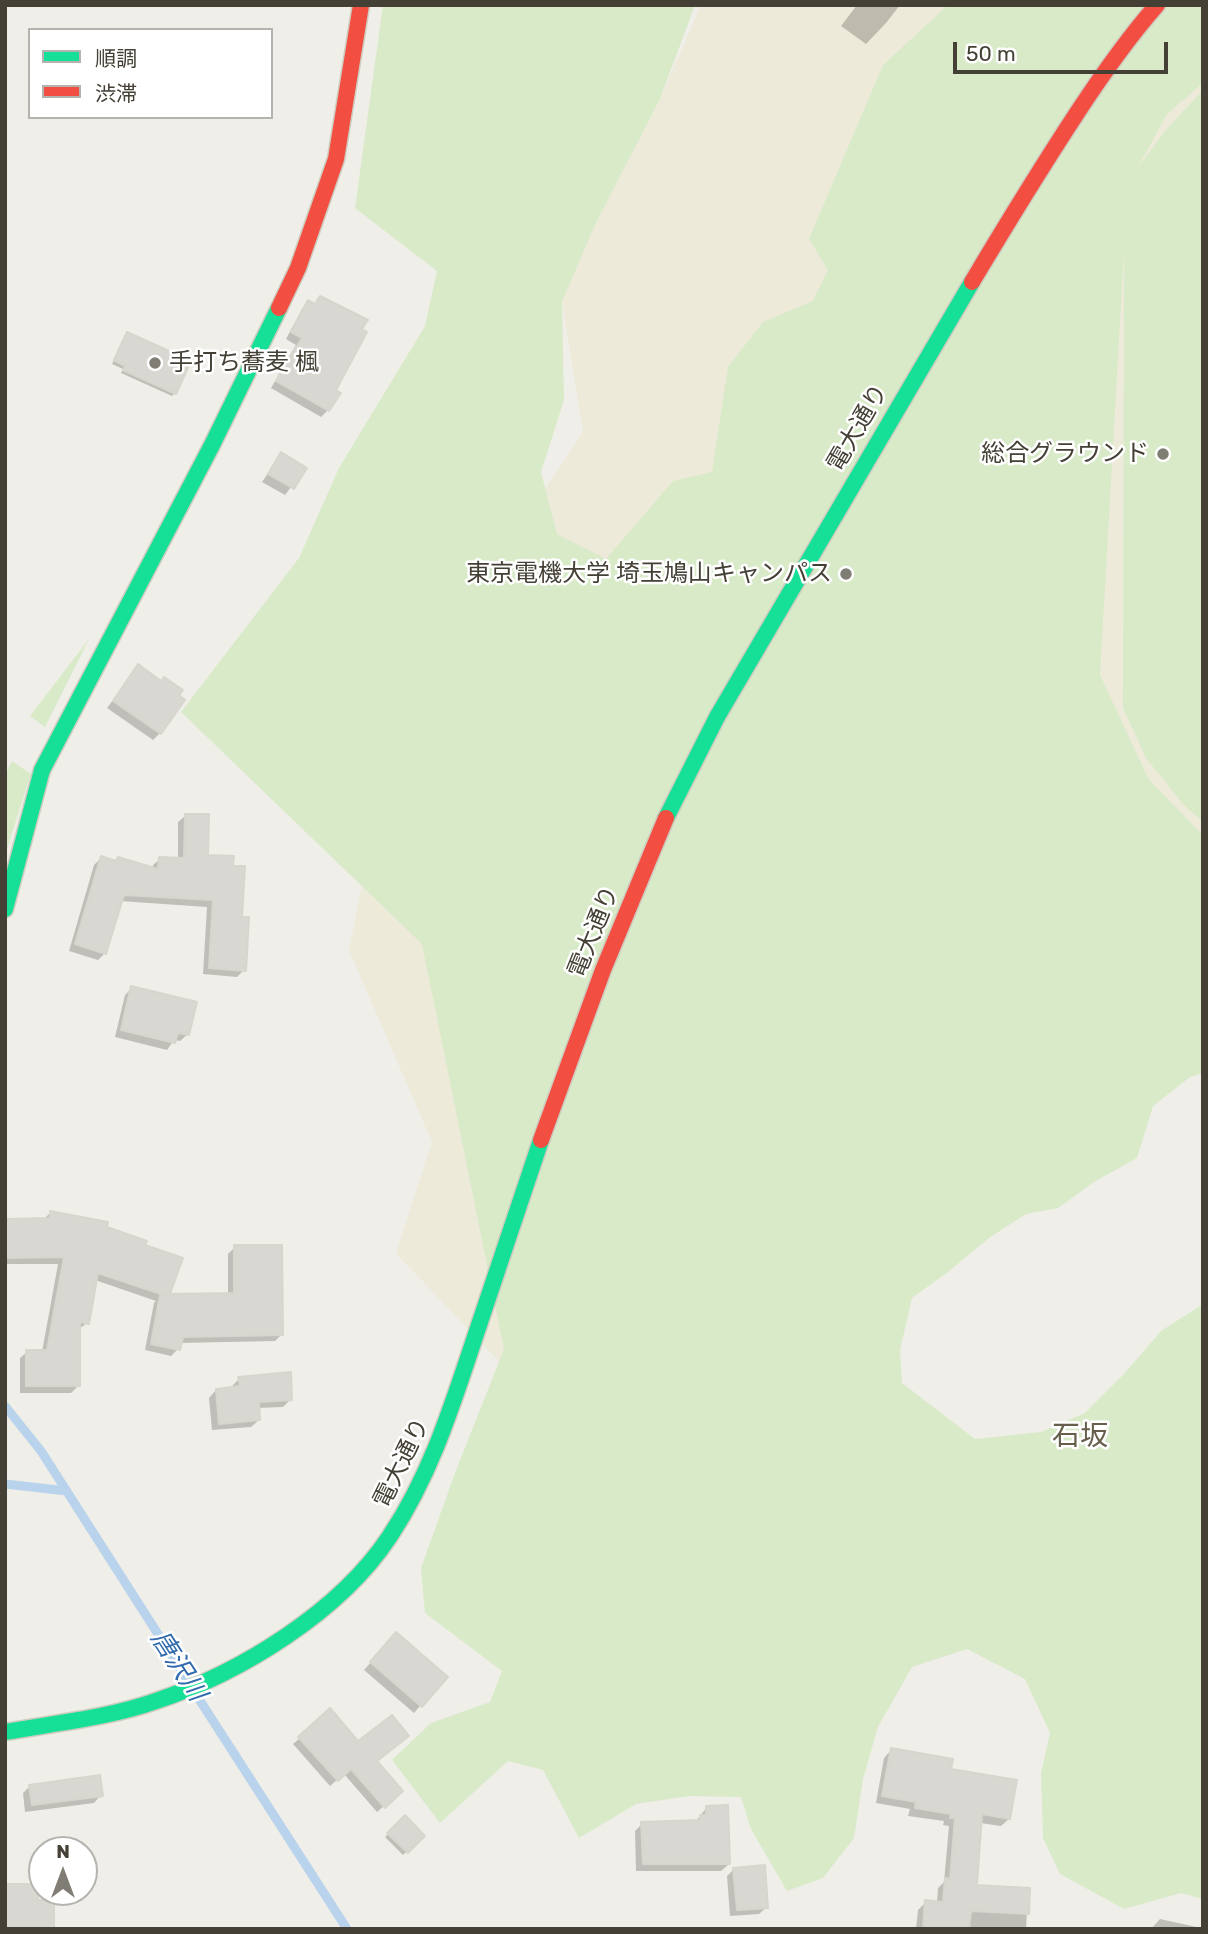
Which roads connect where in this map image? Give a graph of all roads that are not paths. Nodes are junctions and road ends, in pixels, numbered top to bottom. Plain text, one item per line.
1 (361, 5) edge
2 (1157, 5) edge
3 (5, 909) edge
4 (5, 1732) edge

1 - 3 street
2 - 4 street, 電大通り

